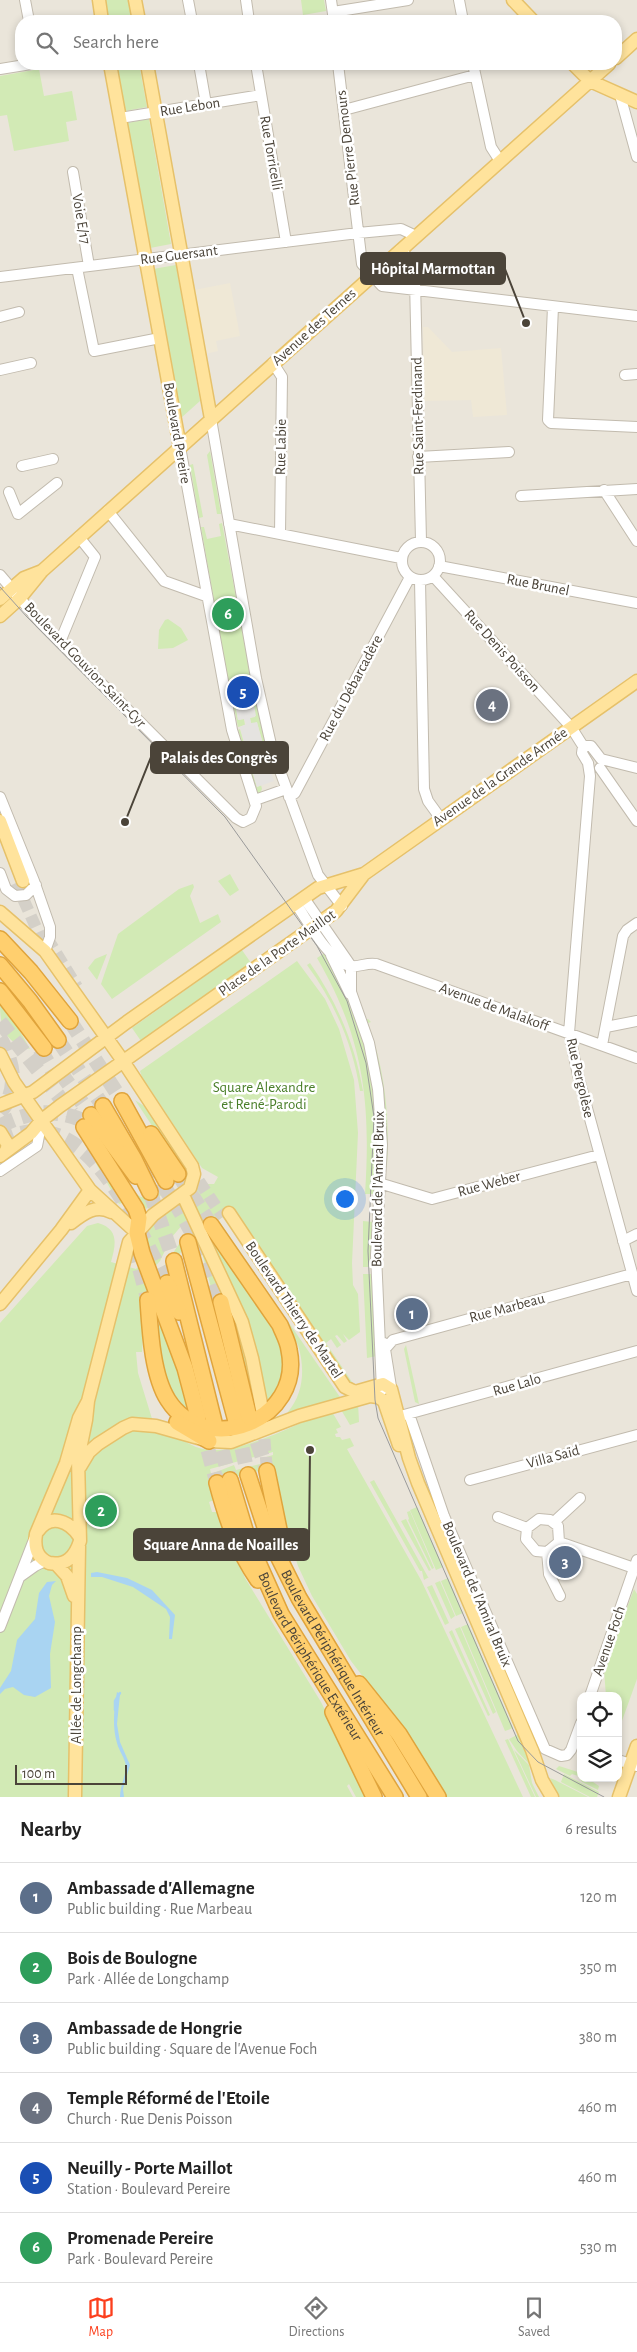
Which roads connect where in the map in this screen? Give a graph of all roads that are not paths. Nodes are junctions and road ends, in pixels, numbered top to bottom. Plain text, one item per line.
1 (26, 0) edge
2 (98, 0) edge
3 (135, 0) edge
4 (188, 0) edge
5 (246, 0) edge
6 (331, 0) edge
7 (408, 0) edge
8 (459, 0) edge
9 (513, 0) edge
10 (28, 15) edge
11 (101, 15) edge
12 (138, 15) edge
13 (191, 15) edge
14 (248, 15) edge
15 (333, 15) edge
16 (342, 15) edge
17 (462, 15) edge
18 (527, 15) edge
19 (637, 39) edge
20 (622, 53) edge
21 (15, 67) edge
22 (0, 69) edge
23 (111, 70) edge
24 (148, 70) edge
25 (200, 70) edge
26 (257, 70) edge
27 (339, 70) edge
28 (474, 70) edge
29 (579, 70) edge
30 (602, 70) edge
31 (475, 75) junction
32 (590, 81) junction
33 (261, 95) junction
34 (620, 95) junction
35 (637, 102) edge
36 (206, 104) junction
37 (344, 110) junction
38 (155, 112) junction
39 (120, 118) junction
40 (637, 157) edge
41 (500, 161) junction
42 (73, 172) dead end
43 (358, 233) junction
44 (416, 236) junction
45 (286, 242) junction
46 (400, 250) junction
47 (181, 254) junction
48 (144, 259) junction
49 (89, 266) junction
50 (77, 268) junction
51 (371, 276) junction
52 (0, 277) edge
53 (415, 291) junction
54 (554, 307) junction
55 (19, 312) dead end
56 (637, 316) edge
57 (0, 317) edge
58 (160, 338) junction
59 (31, 363) dead end
60 (274, 363) junction
61 (0, 370) edge
62 (637, 374) edge
63 (625, 375) dead end
64 (211, 419) junction
65 (637, 427) edge
66 (180, 447) junction
67 (509, 452) dead end
68 (418, 457) junction
69 (53, 460) dead end
70 (22, 466) dead end
71 (58, 483) dead end
72 (637, 489) edge
73 (604, 490) junction
74 (9, 492) dead end
75 (521, 496) dead end
76 (108, 511) junction
77 (229, 524) junction
78 (280, 534) junction
79 (79, 537) junction
80 (420, 541) junction
81 (637, 541) edge
82 (401, 558) junction
83 (440, 566) junction
84 (42, 571) junction
85 (0, 575) edge
86 (433, 576) junction
87 (415, 579) junction
88 (11, 588) junction
89 (206, 596) junction
90 (8, 600) edge
91 (637, 604) edge
92 (0, 616) edge
93 (60, 642) junction
94 (637, 681) edge
95 (571, 728) junction
96 (595, 763) junction
97 (637, 768) edge
98 (288, 793) junction
99 (0, 797) edge
100 (255, 800) junction
101 (441, 819) junction
102 (0, 821) edge
103 (637, 821) edge
104 (0, 841) edge
105 (0, 873) edge
106 (364, 874) junction
107 (325, 884) junction
108 (36, 885) junction
109 (11, 886) edge
110 (300, 901) junction
111 (342, 906) junction
112 (0, 912) edge
113 (637, 923) edge
114 (317, 925) junction
115 (0, 939) edge
116 (44, 950) junction
117 (330, 952) junction
118 (0, 966) edge
119 (351, 966) junction
120 (0, 991) edge
121 (357, 1009) junction
122 (70, 1021) tunnel mouth
123 (637, 1021) edge
124 (606, 1027) junction
125 (568, 1033) junction
126 (106, 1038) junction
127 (58, 1040) tunnel mouth
128 (602, 1045) junction
129 (42, 1049) tunnel mouth
130 (0, 1054) edge
131 (637, 1058) edge
132 (123, 1061) junction
133 (23, 1095) junction
134 (122, 1101) tunnel mouth
135 (0, 1105) edge
136 (42, 1120) junction
137 (0, 1132) edge
138 (3, 1153) edge
139 (599, 1155) junction
140 (0, 1171) edge
141 (172, 1178) tunnel mouth
142 (379, 1183) junction
143 (90, 1190) junction
144 (150, 1192) tunnel mouth
145 (183, 1195) junction
146 (116, 1215) junction
147 (216, 1222) junction
148 (61, 1230) junction
149 (137, 1233) junction
150 (637, 1234) edge
151 (623, 1241) junction
152 (188, 1242) dead end
153 (174, 1261) tunnel mouth
154 (632, 1274) junction
155 (167, 1283) tunnel mouth
156 (637, 1291) edge
157 (221, 1302) tunnel mouth
158 (0, 1304) edge
159 (379, 1312) junction
160 (280, 1326) junction
161 (385, 1349) junction
162 (637, 1351) edge
163 (198, 1359) junction
164 (380, 1384) junction
165 (388, 1397) junction
166 (357, 1400) junction
167 (88, 1401) junction
168 (403, 1413) junction
169 (249, 1416) junction
170 (198, 1417) tunnel mouth
171 (214, 1422) tunnel mouth
172 (262, 1430) junction
173 (637, 1435) edge
174 (209, 1441) junction
175 (412, 1468) junction
176 (267, 1471) dead end
177 (78, 1474) junction
178 (248, 1475) tunnel mouth
179 (470, 1480) dead end
180 (224, 1481) tunnel mouth
181 (580, 1498) dead end
182 (498, 1517) dead end
183 (554, 1522) junction
184 (527, 1528) junction
185 (37, 1532) junction
186 (79, 1538) junction
187 (559, 1542) junction
188 (547, 1552) junction
189 (51, 1563) junction
190 (636, 1564) edge
191 (20, 1576) junction
192 (560, 1596) dead end
193 (299, 1598) junction
194 (77, 1603) junction
195 (0, 1627) edge
196 (323, 1638) junction
197 (302, 1650) junction
198 (593, 1692) edge
199 (577, 1734) edge
200 (637, 1746) edge
201 (629, 1763) edge
202 (539, 1770) junction
203 (75, 1797) edge
204 (374, 1797) edge
205 (395, 1797) edge
206 (419, 1797) edge
207 (438, 1797) edge
208 (545, 1797) edge
209 (552, 1797) edge
210 (619, 1797) edge

1 - 10 street
2 - 11 main road
3 - 12 main road
4 - 13 street
5 - 14 street
6 - 15 street
7 - 16 street
8 - 17 street
9 - 18 main road
19 - 20 main road
21 - 22 street
23 - 39 main road, Boulevard Pereire
24 - 38 main road
25 - 36 street
26 - 33 street, Rue Torricelli
27 - 37 street, Rue Pierre Demours
28 - 31 street
29 - 32 main road
30 - 32 main road, Avenue des Ternes
31 - 37 street
31 - 41 street
32 - 34 main road
32 - 41 main road, Avenue des Ternes
33 - 36 street, Rue Lebon
33 - 45 street, Rue Torricelli
34 - 35 main road
34 - 40 street
36 - 38 street, Rue Lebon
37 - 43 street, Rue Pierre Demours
38 - 39 street, Rue Lebon
38 - 47 main road
39 - 48 main road, Boulevard Pereire
41 - 44 main road, Avenue des Ternes
42 - 49 street, Voie E/17
43 - 44 street, Rue Guersant
43 - 45 street, Rue Guersant
43 - 51 street, Rue Pierre Demours
44 - 46 main road, Avenue des Ternes
45 - 47 street, Rue Guersant
46 - 51 main road, Avenue des Ternes
46 - 53 street, Rue Saint-Ferdinand
47 - 48 street, Rue Guersant
47 - 64 main road
48 - 49 street, Rue Guersant
48 - 58 main road, Boulevard Pereire
49 - 50 street, Rue Guersant
50 - 52 street, Rue Guersant
50 - 58 street
51 - 53 street
51 - 60 main road, Avenue des Ternes
53 - 54 street
53 - 68 street, Rue Saint-Ferdinand
54 - 56 street
54 - 65 street
55 - 57 street
58 - 66 main road, Boulevard Pereire
59 - 61 street
60 - 64 main road, Avenue des Ternes
60 - 78 street, Rue Labie
62 - 63 street
64 - 66 main road, Avenue des Ternes
64 - 77 street
66 - 76 main road, Avenue des Ternes
66 - 89 street, Boulevard Pereire
67 - 68 street
68 - 80 street, Rue Saint-Ferdinand
69 - 70 street
71 - 74 street
72 - 73 street
73 - 75 street
73 - 81 street
76 - 79 main road, Avenue des Ternes
76 - 89 street
77 - 78 street
77 - 98 street
78 - 82 street
79 - 84 main road, Avenue des Ternes
79 - 93 street
80 - 82 street
80 - 83 street
82 - 87 street
83 - 86 street
83 - 91 street, Rue Brunel
84 - 88 main road, Avenue des Ternes
84 - 90 main road, Avenue des Ternes
85 - 88 street
86 - 87 street
86 - 95 street, Rue Denis Poisson
87 - 98 street, Rue du Débarcadère
87 - 101 street
88 - 90 main road, Avenue des Ternes
89 - 100 street, Boulevard Pereire
90 - 92 main road
90 - 93 street, Boulevard Gouvion-Saint-Cyr
93 - 100 street, Boulevard Gouvion-Saint-Cyr
94 - 95 main road, Avenue de la Grande Armée
95 - 96 street, Rue Denis Poisson
95 - 101 main road, Avenue de la Grande Armée
96 - 97 street
96 - 103 street
96 - 125 street, Rue Pergolèse
98 - 100 street
98 - 107 street
99 - 108 street
101 - 106 main road, Avenue de la Grande Armée
102 - 109 main road
104 - 109 main road
105 - 109 street
106 - 107 main road, Place de la Porte Maillot
106 - 111 main road, Place de la Porte Maillot
107 - 110 main road, Place de la Porte Maillot
107 - 111 street
108 - 109 street
108 - 116 street
110 - 114 street, Boulevard de l'Amiral Bruix
110 - 126 main road, Place de la Porte Maillot
111 - 114 main road, Place de la Porte Maillot
112 - 116 main road
113 - 124 street
114 - 117 street, Boulevard de l'Amiral Bruix
114 - 119 street, Boulevard de l'Amiral Bruix
114 - 132 main road, Place de la Porte Maillot
115 - 122 highway
116 - 126 main road
117 - 119 street, Boulevard de l'Amiral Bruix
117 - 121 street, Boulevard de l'Amiral Bruix
118 - 127 highway
119 - 121 street, Boulevard de l'Amiral Bruix
119 - 125 street, Avenue de Malakoff
120 - 129 highway
121 - 142 street, Boulevard de l'Amiral Bruix
123 - 124 street
124 - 128 street
125 - 128 street, Avenue de Malakoff
125 - 139 street, Rue Pergolèse
126 - 132 main road
126 - 133 main road, Place de la Porte Maillot
128 - 131 street, Avenue de Malakoff
130 - 133 main road
132 - 136 main road, Place de la Porte Maillot
132 - 145 main road
133 - 135 main road, Place de la Porte Maillot
133 - 136 main road
134 - 141 highway
136 - 138 main road, Place de la Porte Maillot
136 - 140 street
136 - 143 main road
137 - 138 main road
139 - 142 street, Rue Weber
139 - 151 street, Rue Pergolèse
142 - 159 street, Boulevard de l'Amiral Bruix
143 - 146 main road
143 - 148 main road
144 - 149 highway
145 - 147 main road
145 - 149 main road
146 - 148 main road
146 - 149 main road
147 - 160 highway
147 - 164 main road, Boulevard Thierry de Martel
147 - 166 main road, Boulevard Thierry de Martel
147 - 169 main road
148 - 158 main road
149 - 167 main road
149 - 170 highway
150 - 151 street
151 - 154 street, Rue Pergolèse
152 - 169 highway
153 - 163 highway
154 - 156 street, Rue Pergolèse
154 - 161 street, Rue Marbeau
155 - 163 highway
157 - 169 highway
159 - 161 street, Boulevard de l'Amiral Bruix
159 - 164 street, Boulevard de l'Amiral Bruix
160 - 172 highway
160 - 174 highway
161 - 165 street, Boulevard de l'Amiral Bruix
162 - 168 street, Rue Lalo
163 - 171 highway
164 - 165 main road
165 - 166 main road
165 - 168 main road, Boulevard de l'Amiral Bruix
165 - 175 main road, Boulevard de l'Amiral Bruix
166 - 172 main road
167 - 177 main road, Allée de Longchamp
167 - 185 main road
168 - 175 main road, Boulevard de l'Amiral Bruix
168 - 199 street, Boulevard de l'Amiral Bruix
172 - 174 main road
173 - 179 street, Villa Saïd
174 - 177 main road
175 - 202 main road, Boulevard de l'Amiral Bruix
176 - 193 highway
177 - 186 main road, Allée de Longchamp
178 - 193 highway, Boulevard Périphérique Intérieur
180 - 197 highway, Boulevard Périphérique Extérieur
181 - 183 street
182 - 184 street
183 - 184 street
183 - 187 street
184 - 188 street
185 - 186 main road
185 - 189 main road
185 - 191 street
186 - 189 main road
186 - 194 main road, Allée de Longchamp
187 - 188 street
187 - 190 street
188 - 192 street
189 - 191 street
189 - 194 main road, Allée de Longchamp
190 - 198 street, Avenue Foch
191 - 195 street
193 - 196 highway, Boulevard Périphérique Intérieur
194 - 203 main road, Allée de Longchamp
196 - 206 highway, Boulevard Périphérique Intérieur
196 - 207 highway
197 - 204 highway
197 - 205 highway, Boulevard Périphérique Extérieur
200 - 201 main road
201 - 210 main road
202 - 208 main road, Boulevard de l'Amiral Bruix
202 - 209 main road, Boulevard de l'Amiral Bruix

